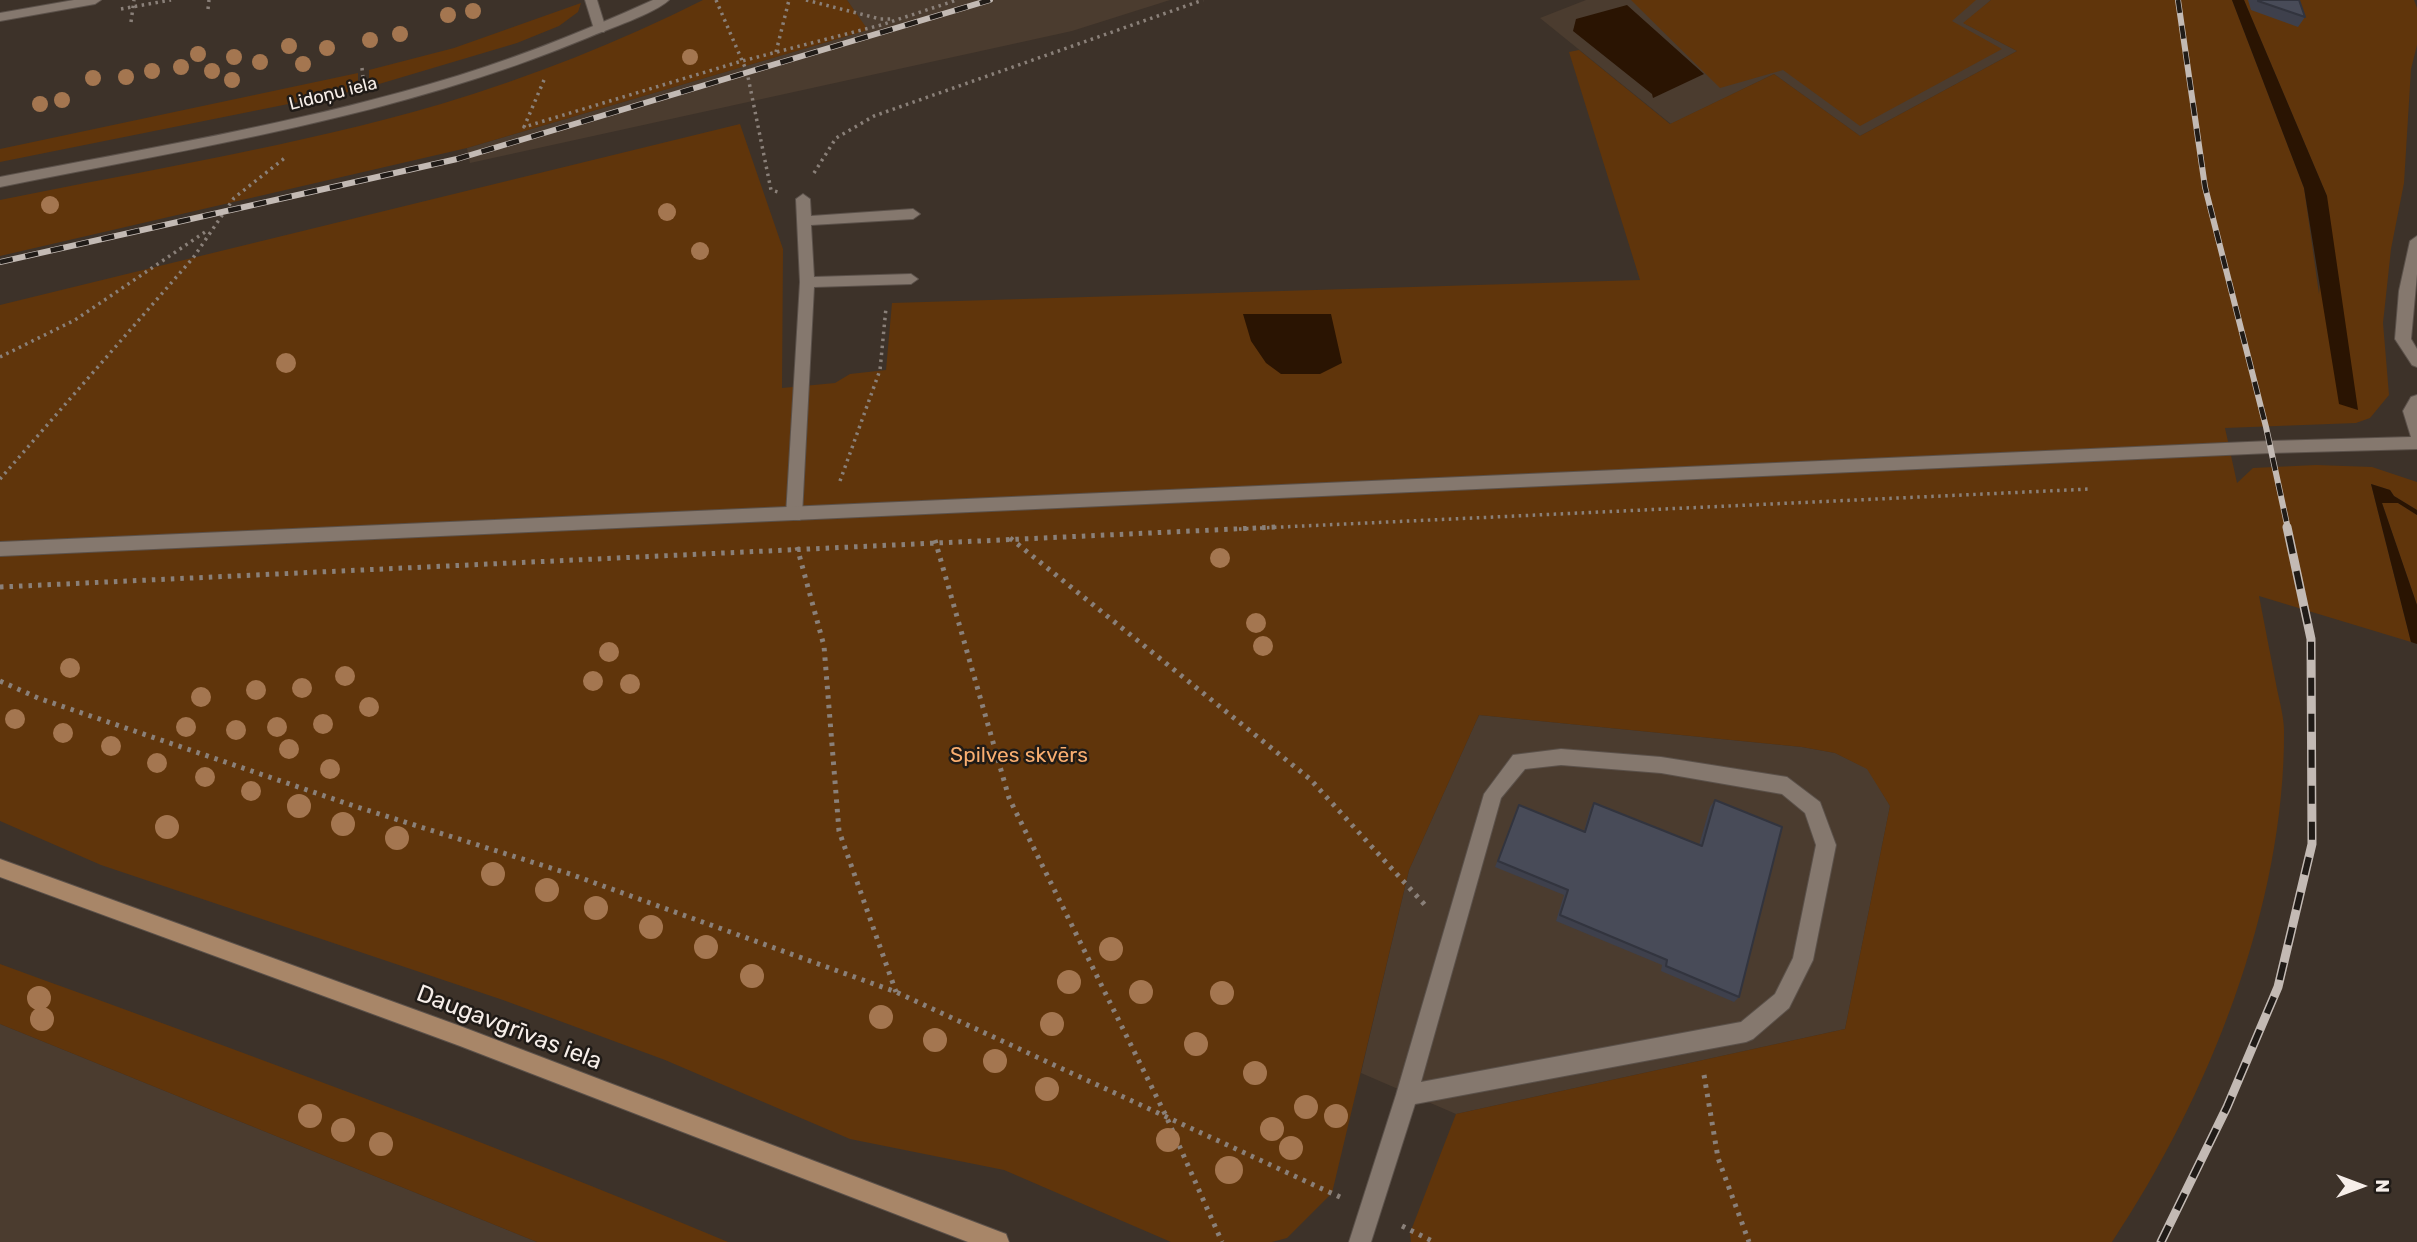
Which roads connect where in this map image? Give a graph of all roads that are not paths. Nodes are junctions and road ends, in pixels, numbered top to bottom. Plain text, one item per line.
1 (95, 0) edge
2 (591, 0) edge
3 (663, 0) edge
4 (0, 17) edge
5 (600, 29) junction
6 (0, 182) edge
7 (803, 199) road end
8 (913, 215) dead end
9 (804, 221) junction
10 (2417, 241) edge
11 (911, 279) dead end
12 (807, 282) junction
13 (2417, 361) edge
14 (2417, 401) edge
15 (2417, 433) edge
16 (2417, 443) edge
17 (794, 515) junction
18 (0, 550) edge
19 (0, 868) edge
20 (1407, 1095) junction
21 (998, 1242) edge
22 (1360, 1242) edge

1 - 4 street
2 - 5 street
3 - 5 street, Lidoņu iela
5 - 6 street, Lidoņu iela
7 - 9 street
8 - 9 street
9 - 12 street
10 - 13 street
11 - 12 street
12 - 17 street
14 - 15 street
16 - 17 street
17 - 18 street
19 - 21 main road, Daugavgrīvas iela
20 - 20 street
20 - 22 street

